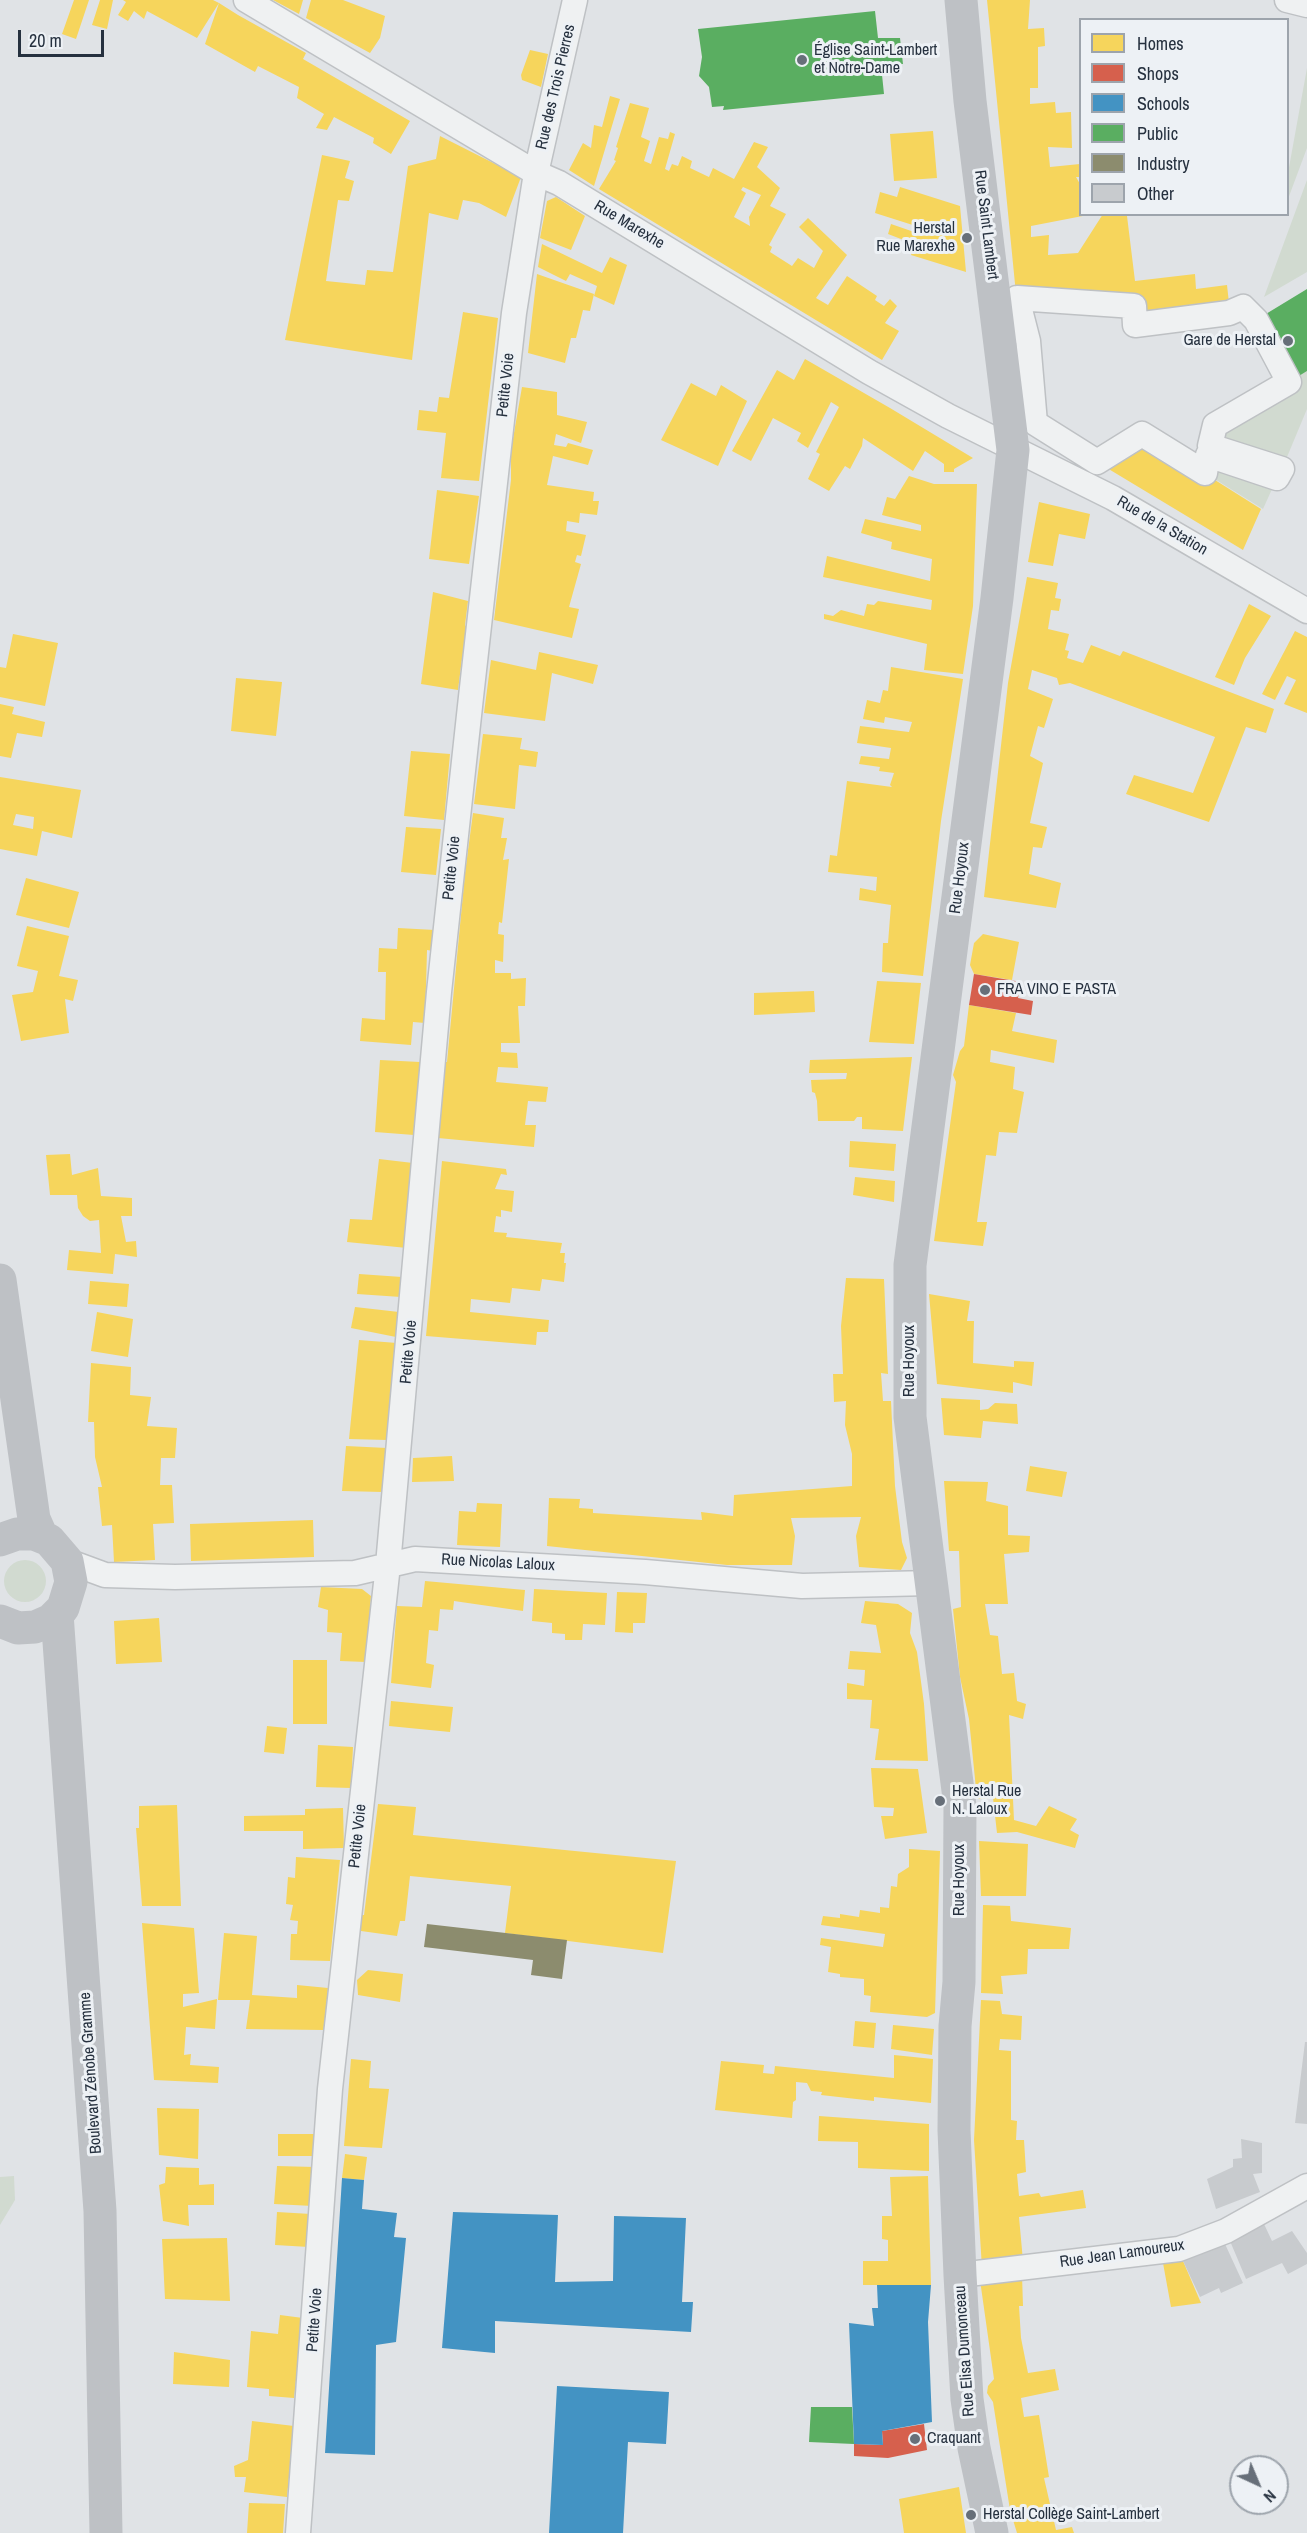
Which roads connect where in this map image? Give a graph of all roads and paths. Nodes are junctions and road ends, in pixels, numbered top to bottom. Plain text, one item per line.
1 (246, 0) edge
2 (575, 0) edge
3 (961, 0) edge
4 (1287, 0) edge
5 (1307, 4) edge
6 (536, 173) junction
7 (1013, 450) junction
8 (1097, 462) joint
9 (1307, 611) edge
10 (0, 1280) edge
11 (42, 1537) junction
12 (0, 1540) edge
13 (67, 1562) junction
14 (388, 1565) junction
15 (931, 1582) junction
16 (57, 1614) junction
17 (0, 1621) edge
18 (1307, 2186) edge
19 (960, 2275) junction
20 (106, 2533) edge
21 (298, 2533) edge
22 (993, 2533) edge

1 - 6 street, Rue Marexhe
2 - 6 street, Rue des Trois Pierres
3 - 7 street, Rue Saint Lambert
4 - 5 street
6 - 7 street, Rue Marexhe
6 - 14 street, Petite Voie
7 - 9 street, Rue de la Station
7 - 15 street, Rue Hoyoux
8 - 8 street
10 - 11 street
11 - 12 street
11 - 13 street
13 - 14 street, Rue Nicolas Laloux
13 - 16 street
14 - 15 street, Rue Nicolas Laloux
14 - 21 street, Petite Voie
15 - 19 street, Rue Hoyoux
16 - 17 street
16 - 20 street, Boulevard Zénobe Gramme
18 - 19 street, Rue Jean Lamoureux
19 - 22 street, Rue Elisa Dumonceau

